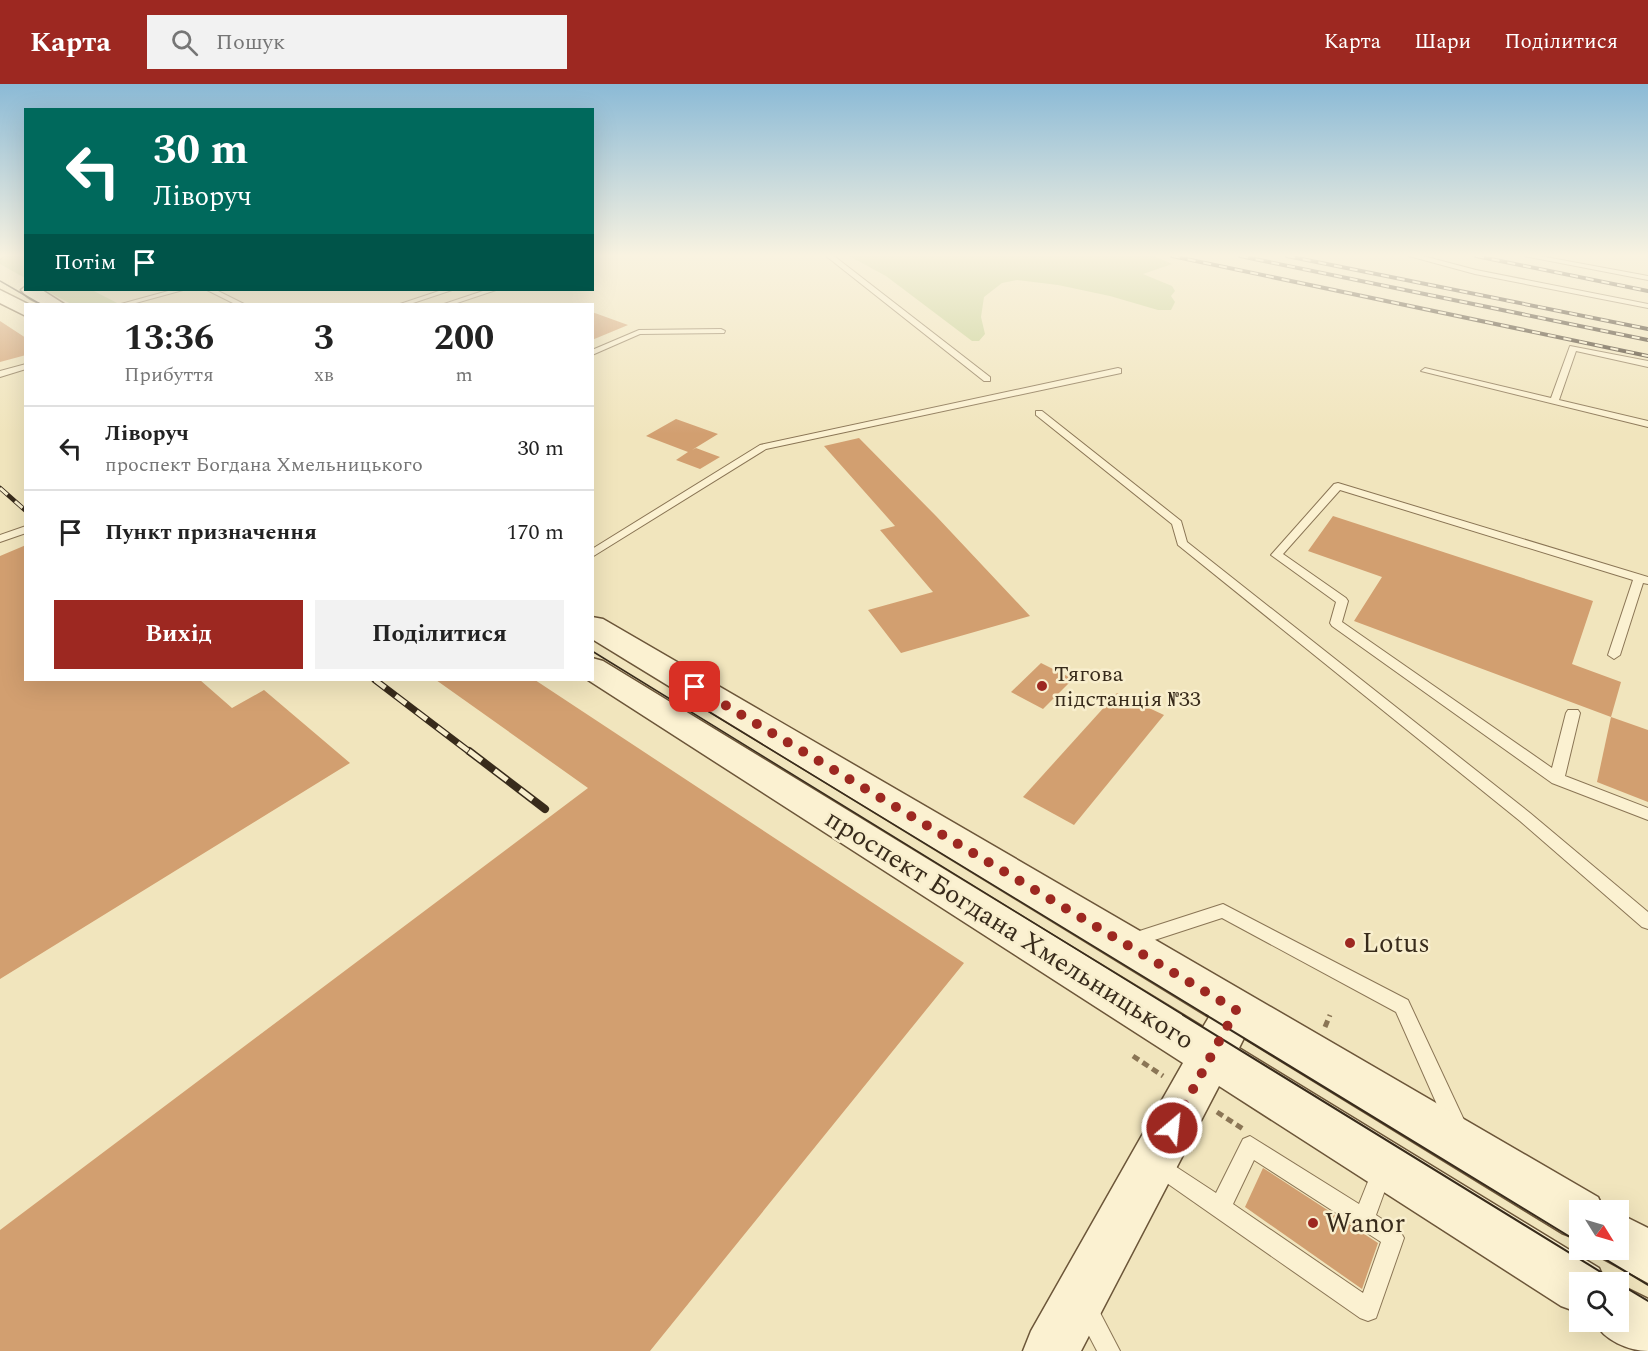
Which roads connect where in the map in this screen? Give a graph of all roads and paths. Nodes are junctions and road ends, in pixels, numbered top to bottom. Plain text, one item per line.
1 (905, 315) edge
2 (722, 331) dead end
3 (594, 352) edge
4 (1648, 364) edge
5 (24, 367) edge
6 (1118, 371) dead end
7 (1425, 371) dead end
8 (0, 374) edge
9 (987, 379) dead end
10 (1554, 402) junction
11 (1039, 413) dead end
12 (1648, 424) edge
13 (24, 530) edge
14 (0, 539) edge
15 (594, 553) edge
16 (1644, 580) edge
17 (594, 627) edge
18 (1614, 655) dead end
19 (594, 669) edge
20 (1573, 713) dead end
21 (1557, 779) junction
22 (1648, 814) edge
23 (1648, 922) edge
24 (1125, 943) junction
25 (1236, 1010) junction
26 (1211, 1055) junction
27 (1467, 1148) junction
28 (1154, 1162) junction
29 (1384, 1163) junction
30 (1220, 1208) junction
31 (1569, 1208) edge
32 (1364, 1220) junction
33 (1629, 1246) edge
34 (1648, 1257) edge
35 (1569, 1280) edge
36 (1079, 1297) junction
37 (1629, 1318) edge
38 (1648, 1330) edge
39 (1051, 1351) edge
40 (1109, 1351) edge

1 - 9 lane
2 - 3 lane
4 - 10 lane
5 - 8 lane
6 - 15 lane
7 - 10 lane
10 - 12 lane
11 - 23 lane
13 - 14 lane
16 - 18 lane
16 - 21 lane
17 - 24 main road, проспект Богдана Хмельницького
19 - 26 main road, проспект Богдана Хмельницького
20 - 21 lane
21 - 22 lane
24 - 25 main road, проспект Богдана Хмельницького
24 - 27 lane
25 - 26 main road
25 - 27 main road, проспект Богдана Хмельницького
26 - 28 main road
26 - 29 main road, проспект Богдана Хмельницького
27 - 31 main road, проспект Богдана Хмельницького
28 - 30 lane
28 - 36 main road
29 - 32 lane
29 - 35 main road, проспект Богдана Хмельницького
30 - 32 lane
30 - 32 lane
33 - 34 main road
36 - 39 main road
36 - 40 lane
37 - 38 main road

